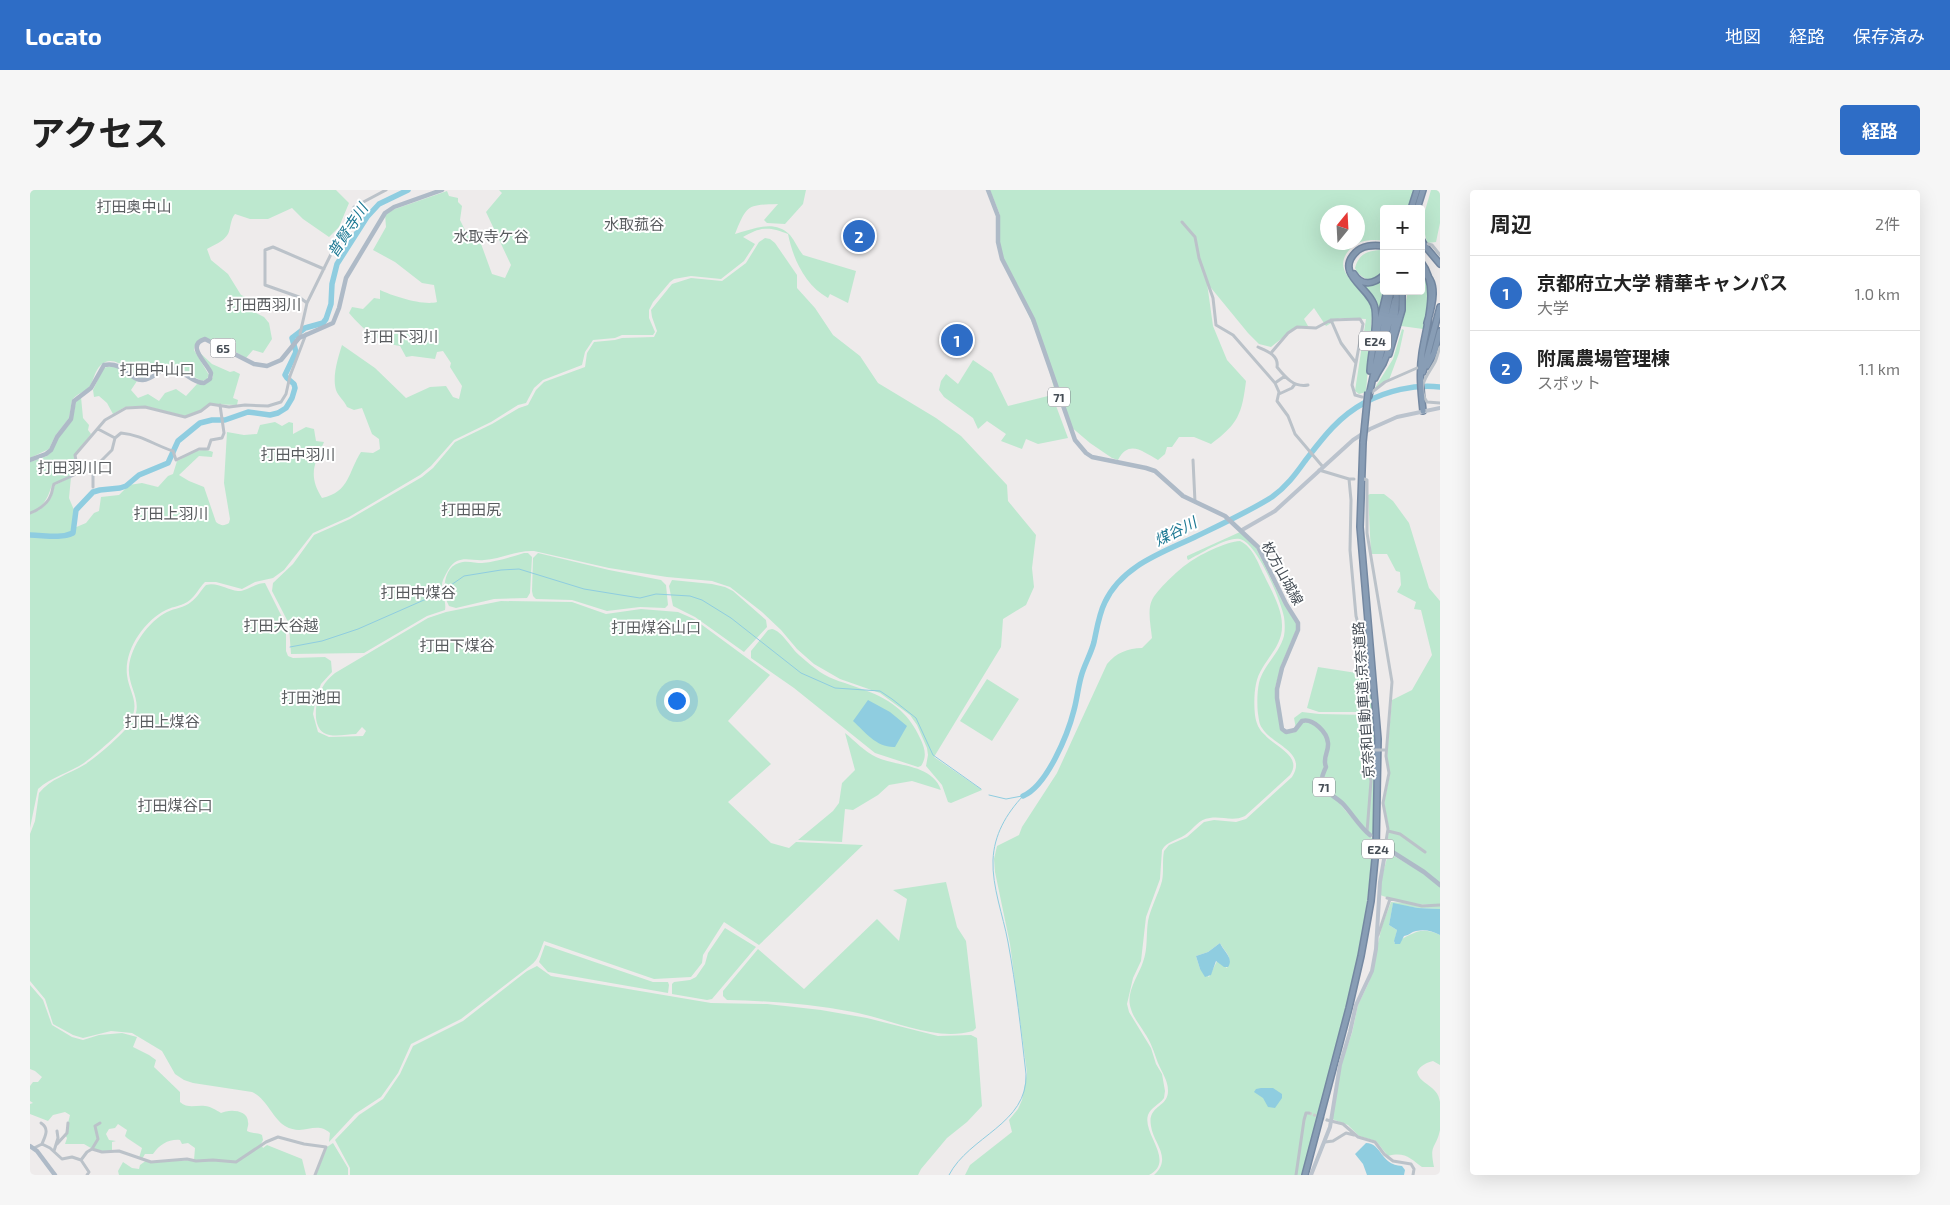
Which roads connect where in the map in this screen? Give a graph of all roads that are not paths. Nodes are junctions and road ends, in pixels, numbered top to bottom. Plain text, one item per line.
1 (386, 190) edge
2 (442, 190) edge
3 (988, 190) edge
4 (1418, 190) edge
5 (1424, 190) edge
6 (1413, 205) edge
7 (1420, 205) edge
8 (1182, 222) dead end
9 (1428, 244) dead end
10 (1380, 246) edge
11 (1425, 246) edge
12 (1380, 248) edge
13 (1440, 255) edge
14 (1425, 263) edge
15 (1425, 264) edge
16 (1440, 264) edge
17 (324, 269) junction
18 (1434, 270) dead end
19 (1425, 274) edge
20 (1380, 278) edge
21 (1387, 295) edge
22 (1395, 295) edge
23 (1398, 295) edge
24 (1400, 301) junction
25 (307, 303) junction
26 (1439, 308) edge
27 (1331, 320) junction
28 (1440, 321) edge
29 (1440, 331) edge
30 (304, 335) junction
31 (1258, 347) dead end
32 (1440, 347) edge
33 (1271, 353) junction
34 (1356, 364) junction
35 (1381, 366) junction
36 (1429, 366) junction
37 (1370, 370) junction
38 (1421, 373) junction
39 (1285, 376) junction
40 (1374, 376) junction
41 (1275, 383) junction
42 (1295, 384) junction
43 (1308, 385) dead end
44 (1370, 393) junction
45 (1278, 394) junction
46 (1362, 397) dead end
47 (1440, 402) edge
48 (220, 405) junction
49 (1440, 408) edge
50 (1423, 411) junction
51 (98, 429) junction
52 (115, 438) junction
53 (30, 460) edge
54 (1193, 460) dead end
55 (1321, 469) junction
56 (1348, 479) junction
57 (1354, 479) dead end
58 (1364, 479) dead end
59 (93, 487) dead end
60 (1195, 503) junction
61 (30, 513) edge
62 (1242, 530) junction
63 (1360, 650) dead end
64 (1386, 750) junction
65 (1388, 831) junction
66 (1368, 834) joint
67 (1385, 847) junction
68 (1425, 852) dead end
69 (1440, 885) edge
70 (1440, 905) edge
71 (1377, 935) junction
72 (1309, 1113) dead end
73 (1329, 1120) junction
74 (41, 1123) dead end
75 (68, 1123) dead end
76 (100, 1123) dead end
77 (56, 1131) dead end
78 (1355, 1135) junction
79 (1325, 1142) junction
80 (42, 1144) junction
81 (57, 1144) junction
82 (32, 1147) edge
83 (92, 1149) junction
84 (54, 1152) junction
85 (81, 1160) junction
86 (55, 1175) edge
87 (87, 1175) edge
88 (315, 1175) edge
89 (1296, 1175) edge
90 (1306, 1175) edge
91 (1311, 1175) edge
92 (1413, 1175) edge

1 - 17 street
2 - 30 main road, 65
3 - 60 main road, 枚方山城線 / 71
4 - 6 highway
5 - 7 highway
8 - 41 street
9 - 13 street
10 - 37 highway
11 - 16 highway
12 - 20 highway
14 - 18 highway
15 - 26 highway
17 - 25 street
17 - 25 street
19 - 38 highway
21 - 37 highway, 京奈和自動車道;京奈道路 / E24
22 - 40 highway
23 - 24 highway
24 - 35 highway
24 - 35 highway
25 - 30 street
26 - 38 highway
27 - 33 street
27 - 34 street
27 - 34 street
28 - 36 highway
29 - 36 highway
30 - 48 street
30 - 53 main road, 65
31 - 33 street
32 - 36 street
33 - 39 street
34 - 46 street
35 - 40 highway
36 - 38 highway
36 - 47 street
37 - 44 highway, 京奈和自動車道;京奈道路 / E24
38 - 44 street
38 - 50 highway
39 - 41 street
39 - 42 street
40 - 44 highway, 京奈和自動車道;京奈道路 / E24
41 - 45 street
42 - 43 street
42 - 45 street
44 - 90 highway, 京奈和自動車道;京奈道路 / E24, bridge
45 - 55 street
48 - 51 street
48 - 52 street
49 - 50 street
50 - 55 street
51 - 52 street
51 - 61 street
52 - 59 street
54 - 60 street
55 - 56 street
55 - 62 street
56 - 57 street
56 - 63 street
58 - 64 street
60 - 62 main road, 枚方山城線 / 71
62 - 66 main road, 枚方山城線 / 71
64 - 65 street
64 - 66 street, bridge
65 - 67 street
65 - 68 street
67 - 69 main road
67 - 71 street
70 - 71 street
71 - 73 street
72 - 89 street
73 - 78 street
73 - 79 street
74 - 80 street
75 - 81 street
76 - 83 street
77 - 81 street
78 - 79 street
78 - 92 street
79 - 91 street
80 - 82 street
80 - 84 street
81 - 84 street
82 - 86 main road
83 - 85 street
83 - 88 street
84 - 85 street
85 - 87 street

